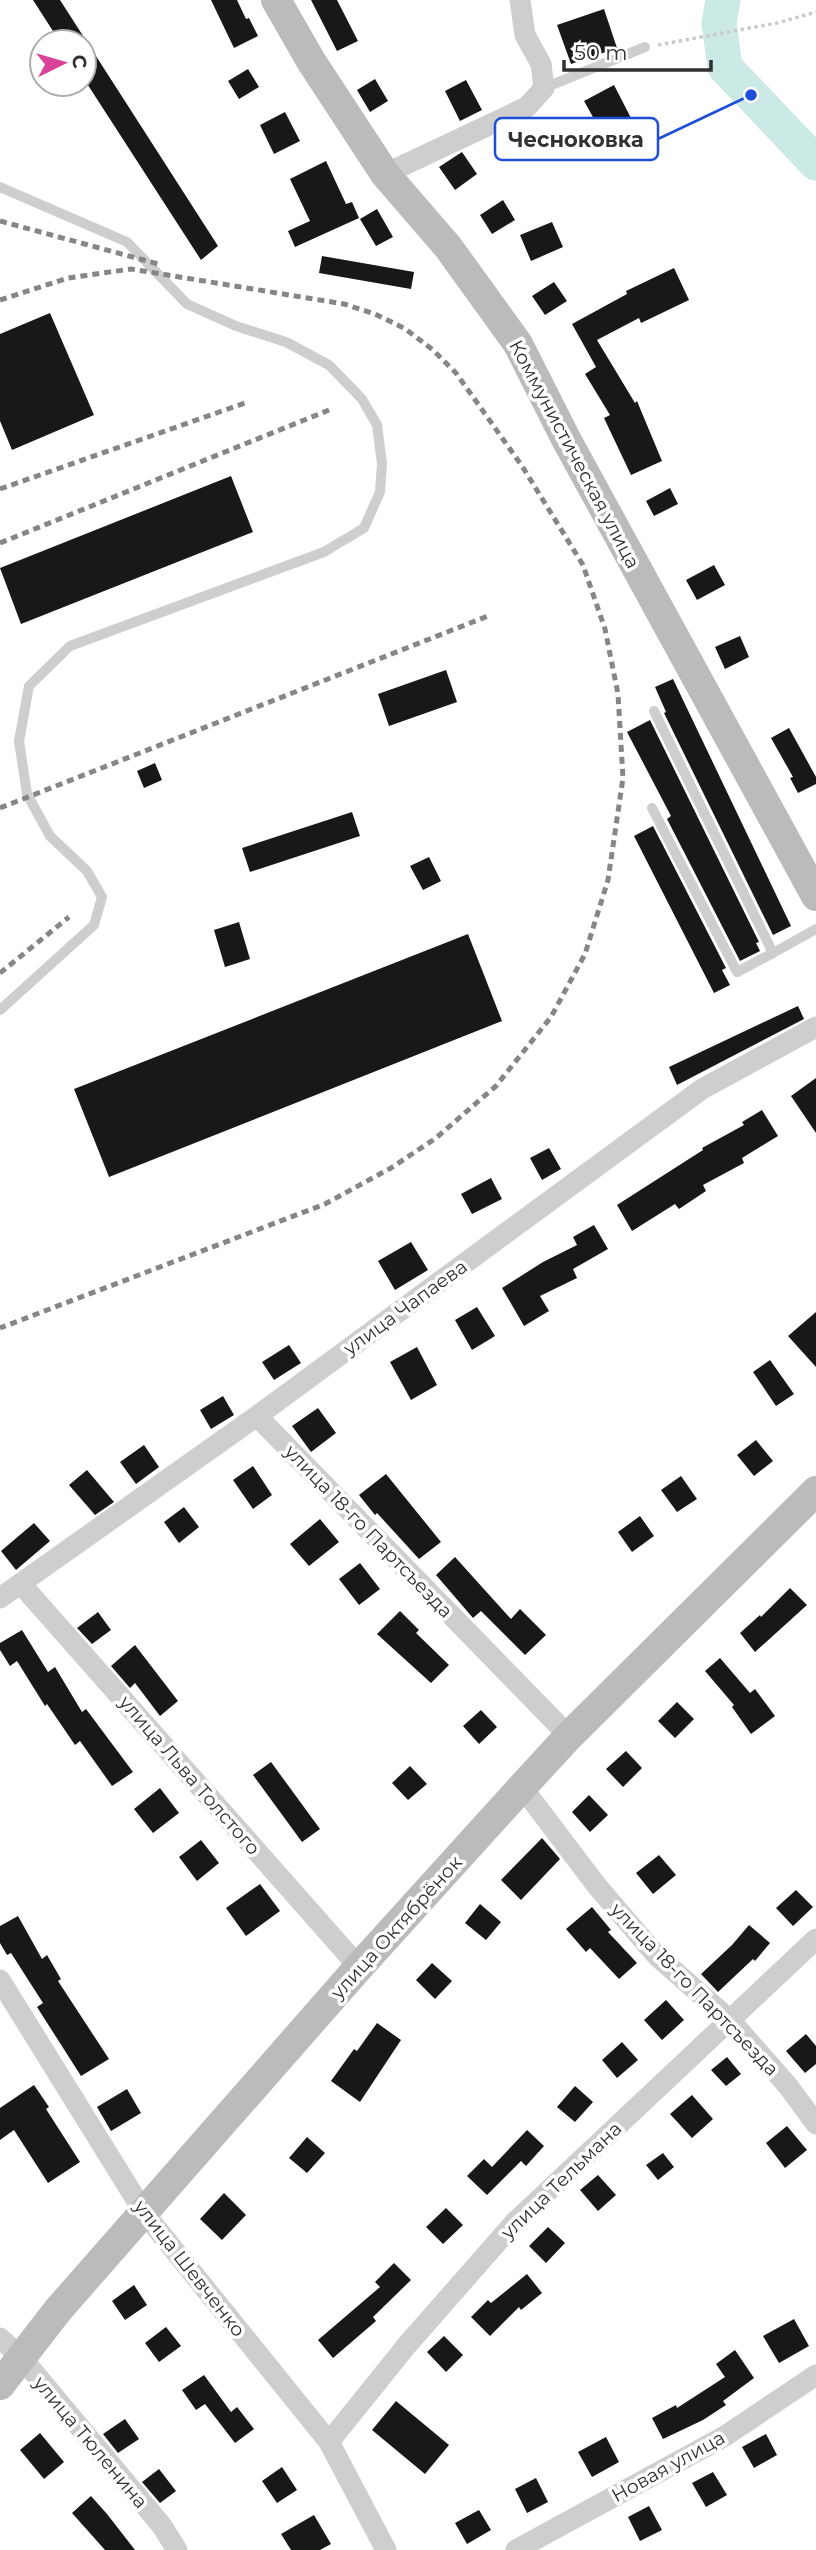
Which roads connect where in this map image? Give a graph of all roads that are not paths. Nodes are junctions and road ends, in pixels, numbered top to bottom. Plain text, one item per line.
1 (276, 0) edge
2 (520, 0) edge
3 (645, 47) road end
4 (544, 88) junction
5 (385, 174) junction
6 (0, 187) edge
7 (654, 711) dead end
8 (652, 808) dead end
9 (816, 896) edge
10 (816, 929) edge
11 (773, 953) junction
12 (0, 1010) edge
13 (816, 1027) edge
14 (257, 1416) junction
15 (816, 1491) edge
16 (21, 1584) junction
17 (0, 1598) edge
18 (569, 1736) junction
19 (522, 1787) junction
20 (816, 1939) edge
21 (359, 1967) junction
22 (0, 1980) edge
23 (731, 2021) junction
24 (816, 2124) edge
25 (145, 2214) junction
26 (10, 2347) edge
27 (816, 2375) edge
28 (0, 2385) edge
29 (329, 2442) junction
30 (177, 2550) edge
31 (386, 2550) edge
32 (516, 2550) edge

1 - 5 street, Коммунистическая улица
2 - 4 street
3 - 4 lane
4 - 5 street
5 - 9 street, Коммунистическая улица
6 - 12 lane
7 - 11 lane
8 - 11 lane
10 - 11 lane
13 - 14 street, улица Чапаева
14 - 16 street, улица Чапаева
14 - 18 street, улица 18-го Партсъезда
15 - 18 street, улица Октябрёнок
16 - 17 street, улица Чапаева
16 - 21 street, улица Льва Толстого
18 - 19 street, улица Октябрёнок
19 - 21 street, улица Октябрёнок
19 - 23 street, улица 18-го Партсъезда
20 - 23 street, улица Тельмана
21 - 25 street, улица Октябрёнок
22 - 25 street, улица Шевченко
23 - 24 street, улица 18-го Партсъезда
23 - 29 street, улица Тельмана
25 - 26 street, улица Октябрёнок
25 - 29 street, улица Шевченко
26 - 28 street, улица Октябрёнок
26 - 30 street, улица Тюленина
27 - 32 street, Новая улица
29 - 31 street, улица Шевченко

